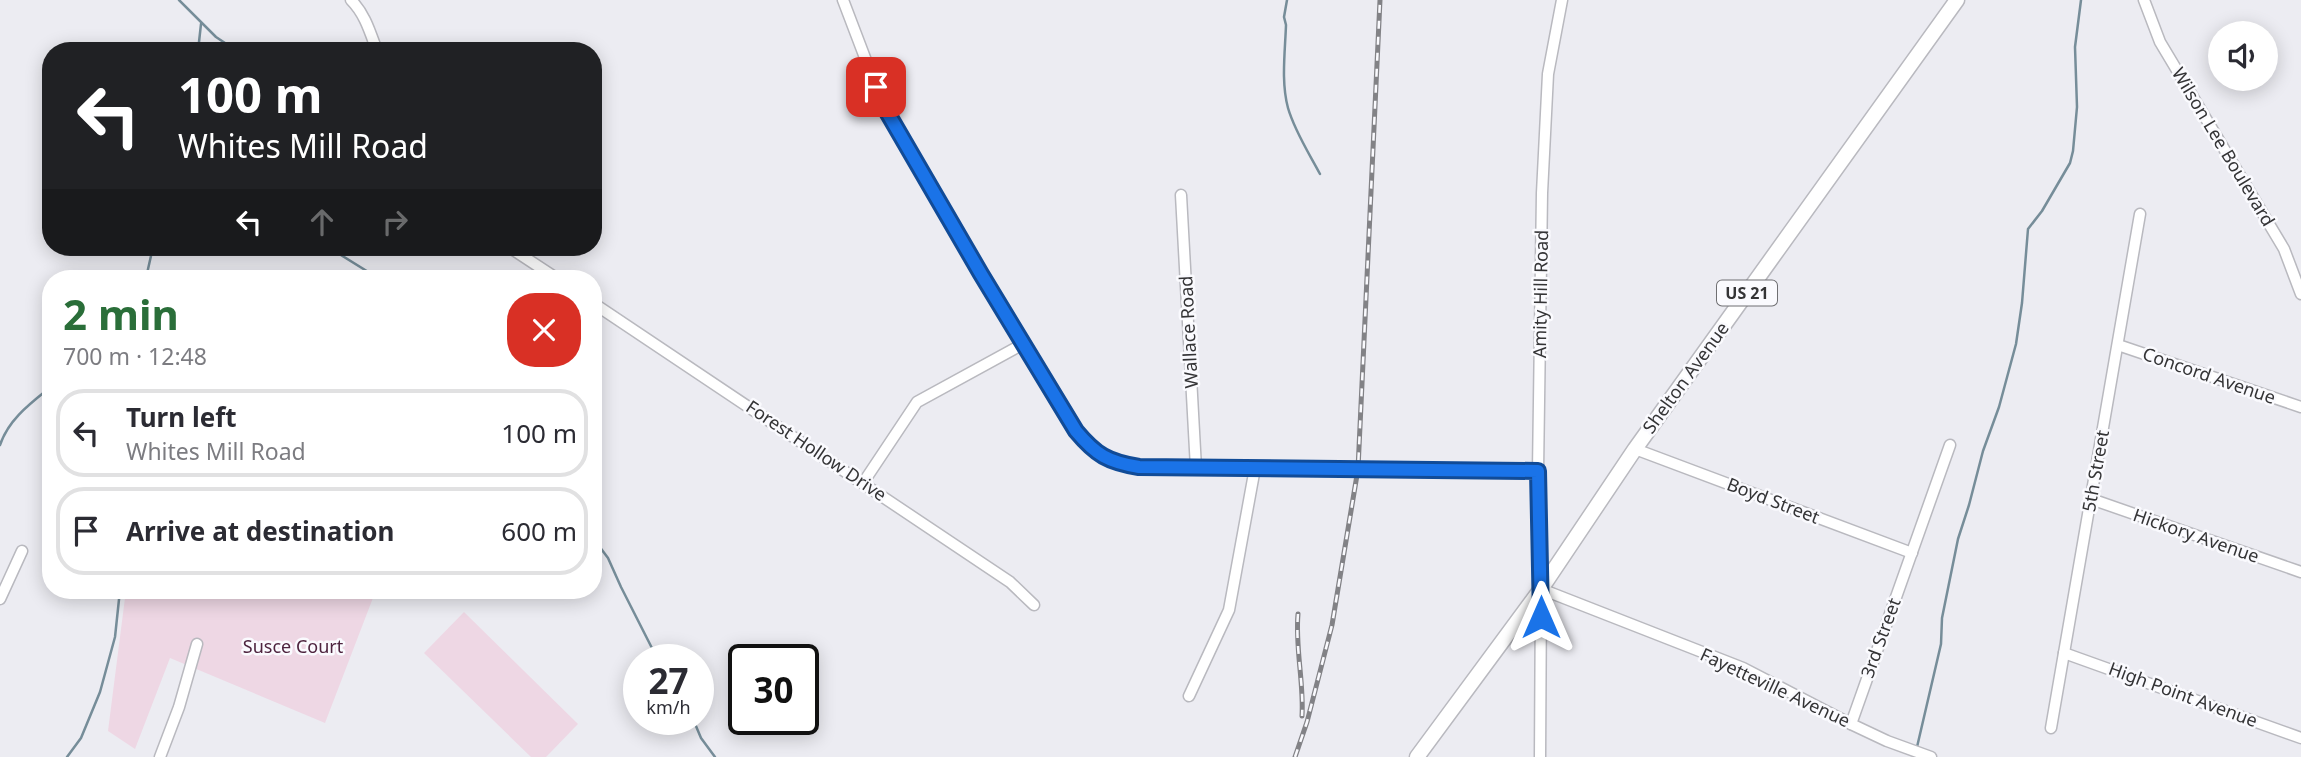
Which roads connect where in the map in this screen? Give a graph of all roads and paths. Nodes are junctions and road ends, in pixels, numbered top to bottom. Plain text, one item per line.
1 (351, 0) edge
2 (843, 0) edge
3 (1562, 0) edge
4 (1957, 0) edge
5 (2144, 0) edge
6 (374, 42) edge
7 (1181, 195) dead end
8 (2140, 214) dead end
9 (523, 256) edge
10 (544, 270) edge
11 (2301, 294) edge
12 (602, 309) edge
13 (1023, 344) junction
14 (2118, 345) junction
15 (2301, 407) edge
16 (1950, 445) dead end
17 (1635, 449) junction
18 (1196, 468) junction
19 (1255, 468) junction
20 (1538, 471) junction
21 (863, 483) junction
22 (2091, 499) junction
23 (22, 551) dead end
24 (1912, 553) junction
25 (2301, 572) edge
26 (1541, 589) junction
27 (0, 598) edge
28 (1034, 605) dead end
29 (197, 644) dead end
30 (2064, 653) junction
31 (1189, 696) dead end
32 (1850, 724) junction
33 (2051, 728) dead end
34 (2301, 738) edge
35 (160, 757) edge
36 (1418, 757) edge
37 (1540, 757) edge
38 (1931, 757) edge

1 - 6 street
2 - 13 street
3 - 20 street, Amity Hill Road
4 - 17 main road, Shelton Avenue / US 21
5 - 11 street, Wilson Lee Boulevard
7 - 18 street, Wallace Road
8 - 14 street, 5th Street
9 - 10 street
12 - 21 street, Forest Hollow Drive
13 - 18 street
13 - 21 street
14 - 15 street, Concord Avenue
14 - 22 street, 5th Street
16 - 24 street, 3rd Street
17 - 24 street, Boyd Street
17 - 26 main road, Shelton Avenue / US 21
18 - 19 street
19 - 20 street
19 - 31 street
20 - 26 street, Amity Hill Road
21 - 28 street, Forest Hollow Drive
22 - 25 street, Hickory Avenue
22 - 30 street, 5th Street
23 - 27 street
24 - 32 street, 3rd Street
26 - 32 street, Fayetteville Avenue
26 - 36 main road, Shelton Avenue / US 21
26 - 37 street, Amity Hill Road
29 - 35 street
30 - 33 street, 5th Street
30 - 34 street, High Point Avenue
32 - 38 street, Fayetteville Avenue

